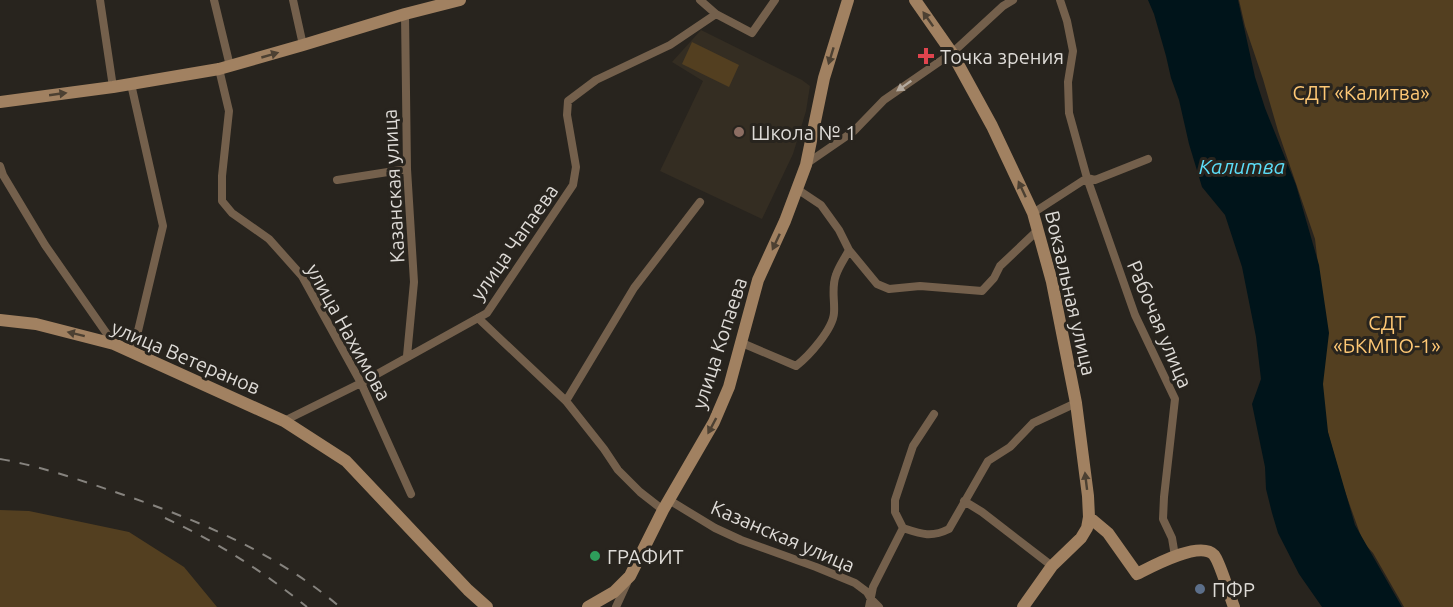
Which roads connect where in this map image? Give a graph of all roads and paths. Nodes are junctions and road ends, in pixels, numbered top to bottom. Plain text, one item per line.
1 (100, 0) edge
2 (214, 0) edge
3 (293, 0) edge
4 (700, 0) edge
5 (775, 0) edge
6 (848, 0) edge
7 (915, 0) edge
8 (1013, 0) edge
9 (1060, 0) edge
10 (453, 1) edge
11 (405, 14) junction
12 (716, 14) junction
13 (303, 45) junction
14 (952, 53) junction
15 (224, 68) junction
16 (131, 84) junction
17 (113, 87) junction
18 (0, 102) edge
19 (1148, 159) dead end
20 (806, 165) junction
21 (0, 166) edge
22 (407, 169) junction
23 (1087, 178) junction
24 (337, 180) dead end
25 (797, 189) junction
26 (700, 202) dead end
27 (1033, 213) junction
28 (1038, 230) junction
29 (849, 250) junction
30 (478, 318) junction
31 (0, 320) edge
32 (742, 343) junction
33 (114, 344) junction
34 (133, 352) junction
35 (407, 356) junction
36 (361, 383) junction
37 (566, 401) junction
38 (1076, 403) junction
39 (934, 414) dead end
40 (284, 421) junction
41 (411, 494) dead end
42 (964, 501) junction
43 (666, 505) junction
44 (1089, 517) junction
45 (903, 528) junction
46 (1175, 556) junction
47 (1052, 566) junction
48 (630, 576) junction
49 (870, 603) edge
50 (487, 607) edge
51 (588, 607) edge
52 (616, 607) edge
53 (879, 607) edge
54 (1023, 607) edge
55 (1234, 607) edge

1 - 17 street
2 - 15 street
3 - 13 street
4 - 12 street
5 - 12 street
6 -> 20 main road, улица Копаева
14 -> 7 main road, Вокзальная улица
8 - 14 street
9 - 23 street, Рабочая улица
10 - 11 main road
11 - 13 main road
11 - 22 street, Казанская улица
12 - 30 street, улица Чапаева
15 -> 13 main road
14 -> 20 street
27 -> 14 main road, Вокзальная улица
15 - 16 main road
15 - 36 street, улица Нахимова
16 - 17 main road
16 - 34 street
18 -> 17 main road
19 - 23 street
20 - 25 main road, улица Копаева
21 - 33 street
22 - 24 street
22 - 35 street, Казанская улица
23 - 27 street
23 - 46 street, Рабочая улица
25 - 29 street
25 -> 32 main road, улица Копаева
26 - 37 street
27 - 28 main road, Вокзальная улица
28 - 29 street
28 - 38 main road, Вокзальная улица
29 - 32 street
30 - 35 street, улица Чапаева
30 - 37 street, Казанская улица
33 -> 31 main road, улица Ветеранов
32 -> 43 main road, улица Копаева
33 - 34 main road, улица Ветеранов
34 - 40 main road, улица Ветеранов
35 - 36 street, улица Чапаева
36 - 40 street, улица Чапаева
36 - 41 street, улица Нахимова
37 - 43 street, Казанская улица
38 - 42 street
44 -> 38 main road, Вокзальная улица
39 - 45 street
40 - 50 main road, улица Ветеранов
42 - 45 street
42 - 47 street
43 - 48 main road, улица Копаева
43 - 49 street, Казанская улица
44 - 46 main road
44 - 47 main road, Вокзальная улица
45 - 49 street
46 - 55 main road
47 - 54 main road
48 - 51 main road, улица Копаева
48 - 52 street
49 - 53 street, Казанская улица

